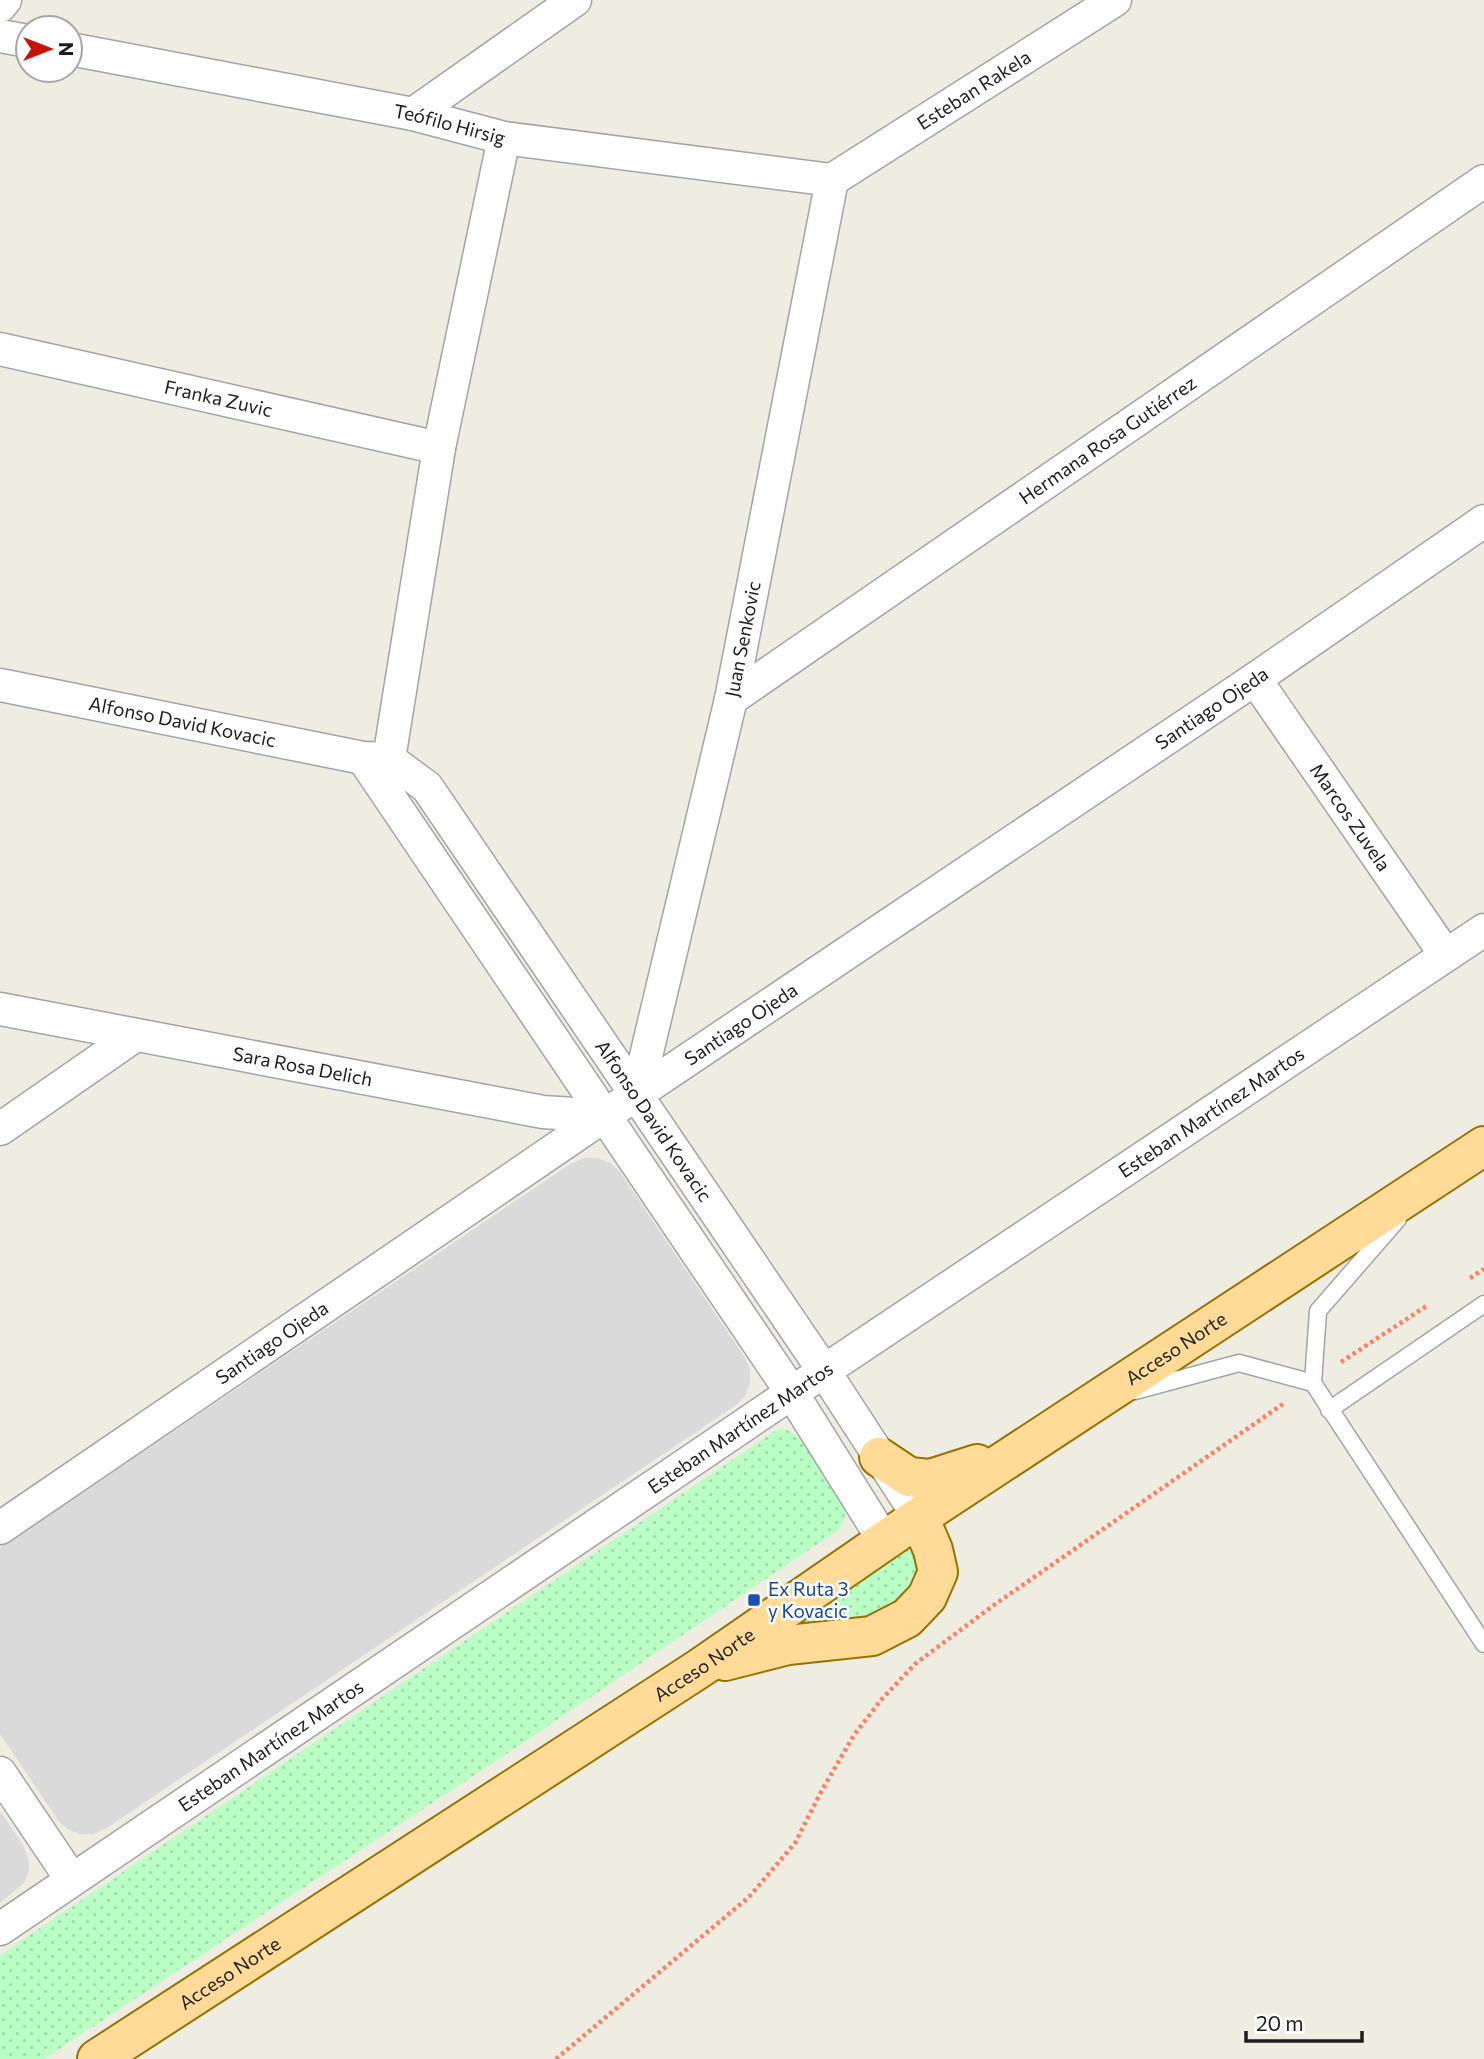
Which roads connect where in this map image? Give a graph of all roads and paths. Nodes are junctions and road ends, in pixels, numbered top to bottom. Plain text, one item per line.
1 (5, 0) edge
2 (575, 0) edge
3 (1115, 0) edge
4 (0, 6) edge
5 (84, 52) edge
6 (413, 114) junction
7 (503, 138) junction
8 (832, 180) junction
9 (1484, 181) edge
10 (0, 349) edge
11 (439, 447) junction
12 (1484, 521) edge
13 (1255, 679) junction
14 (0, 685) edge
15 (731, 699) junction
16 (376, 759) junction
17 (1484, 930) edge
18 (1445, 954) junction
19 (0, 1009) edge
20 (134, 1036) junction
21 (637, 1094) junction
22 (604, 1116) junction
23 (0, 1129) edge
24 (1484, 1146) edge
25 (1430, 1182) junction
26 (1484, 1269) edge
27 (1461, 1283) dead end
28 (1438, 1298) dead end
29 (1484, 1304) edge
30 (824, 1371) junction
31 (1313, 1383) junction
32 (792, 1393) junction
33 (1098, 1401) junction
34 (1329, 1410) junction
35 (1025, 1447) junction
36 (879, 1457) junction
37 (919, 1517) junction
38 (0, 1528) edge
39 (885, 1542) junction
40 (1484, 1644) edge
41 (700, 1668) junction
42 (0, 1773) edge
43 (72, 1880) junction
44 (0, 1929) edge
45 (97, 2059) edge
46 (556, 2059) edge

1 - 4 street
2 - 6 street
3 - 8 street, Esteban Rakela
5 - 6 street, Teófilo Hirsig
6 - 7 street, Teófilo Hirsig
7 - 8 street, Teófilo Hirsig
7 - 11 street
8 - 15 street, Juan Senkovic
9 - 15 street, Hermana Rosa Gutiérrez
10 - 11 street, Franka Zuvic
11 - 16 street
12 - 13 street, Santiago Ojeda
13 - 18 street, Marcos Zuvela
13 - 21 street, Santiago Ojeda
14 - 16 street, Alfonso David Kovacic
15 - 21 street, Juan Senkovic
16 - 21 street, Alfonso David Kovacic
16 - 22 street, Alfonso David Kovacic
17 - 18 street, Esteban Martínez Martos
18 - 30 street, Esteban Martínez Martos
19 - 20 street, Sara Rosa Delich
20 - 22 street, Sara Rosa Delich
20 - 23 street
21 - 22 street, Santiago Ojeda
21 - 30 street, Alfonso David Kovacic
22 - 32 street, Alfonso David Kovacic
22 - 38 street, Santiago Ojeda
24 - 25 main road, Acceso Norte
25 - 31 lane
25 - 33 main road, Acceso Norte
26 - 27 path
28 - 31 path
29 - 34 lane
30 - 32 street, Esteban Martínez Martos
30 - 36 street, Alfonso David Kovacic
31 - 33 lane
31 - 34 lane
31 - 46 path
32 - 39 street, Alfonso David Kovacic
32 - 43 street, Esteban Martínez Martos
33 - 35 main road, Acceso Norte
34 - 40 lane
35 - 36 main road
35 - 37 main road, Acceso Norte
36 - 37 street, Alfonso David Kovacic
37 - 39 main road, Acceso Norte
37 - 41 main road
39 - 41 main road, Acceso Norte
41 - 45 main road, Acceso Norte
42 - 43 street
43 - 44 street, Esteban Martínez Martos

